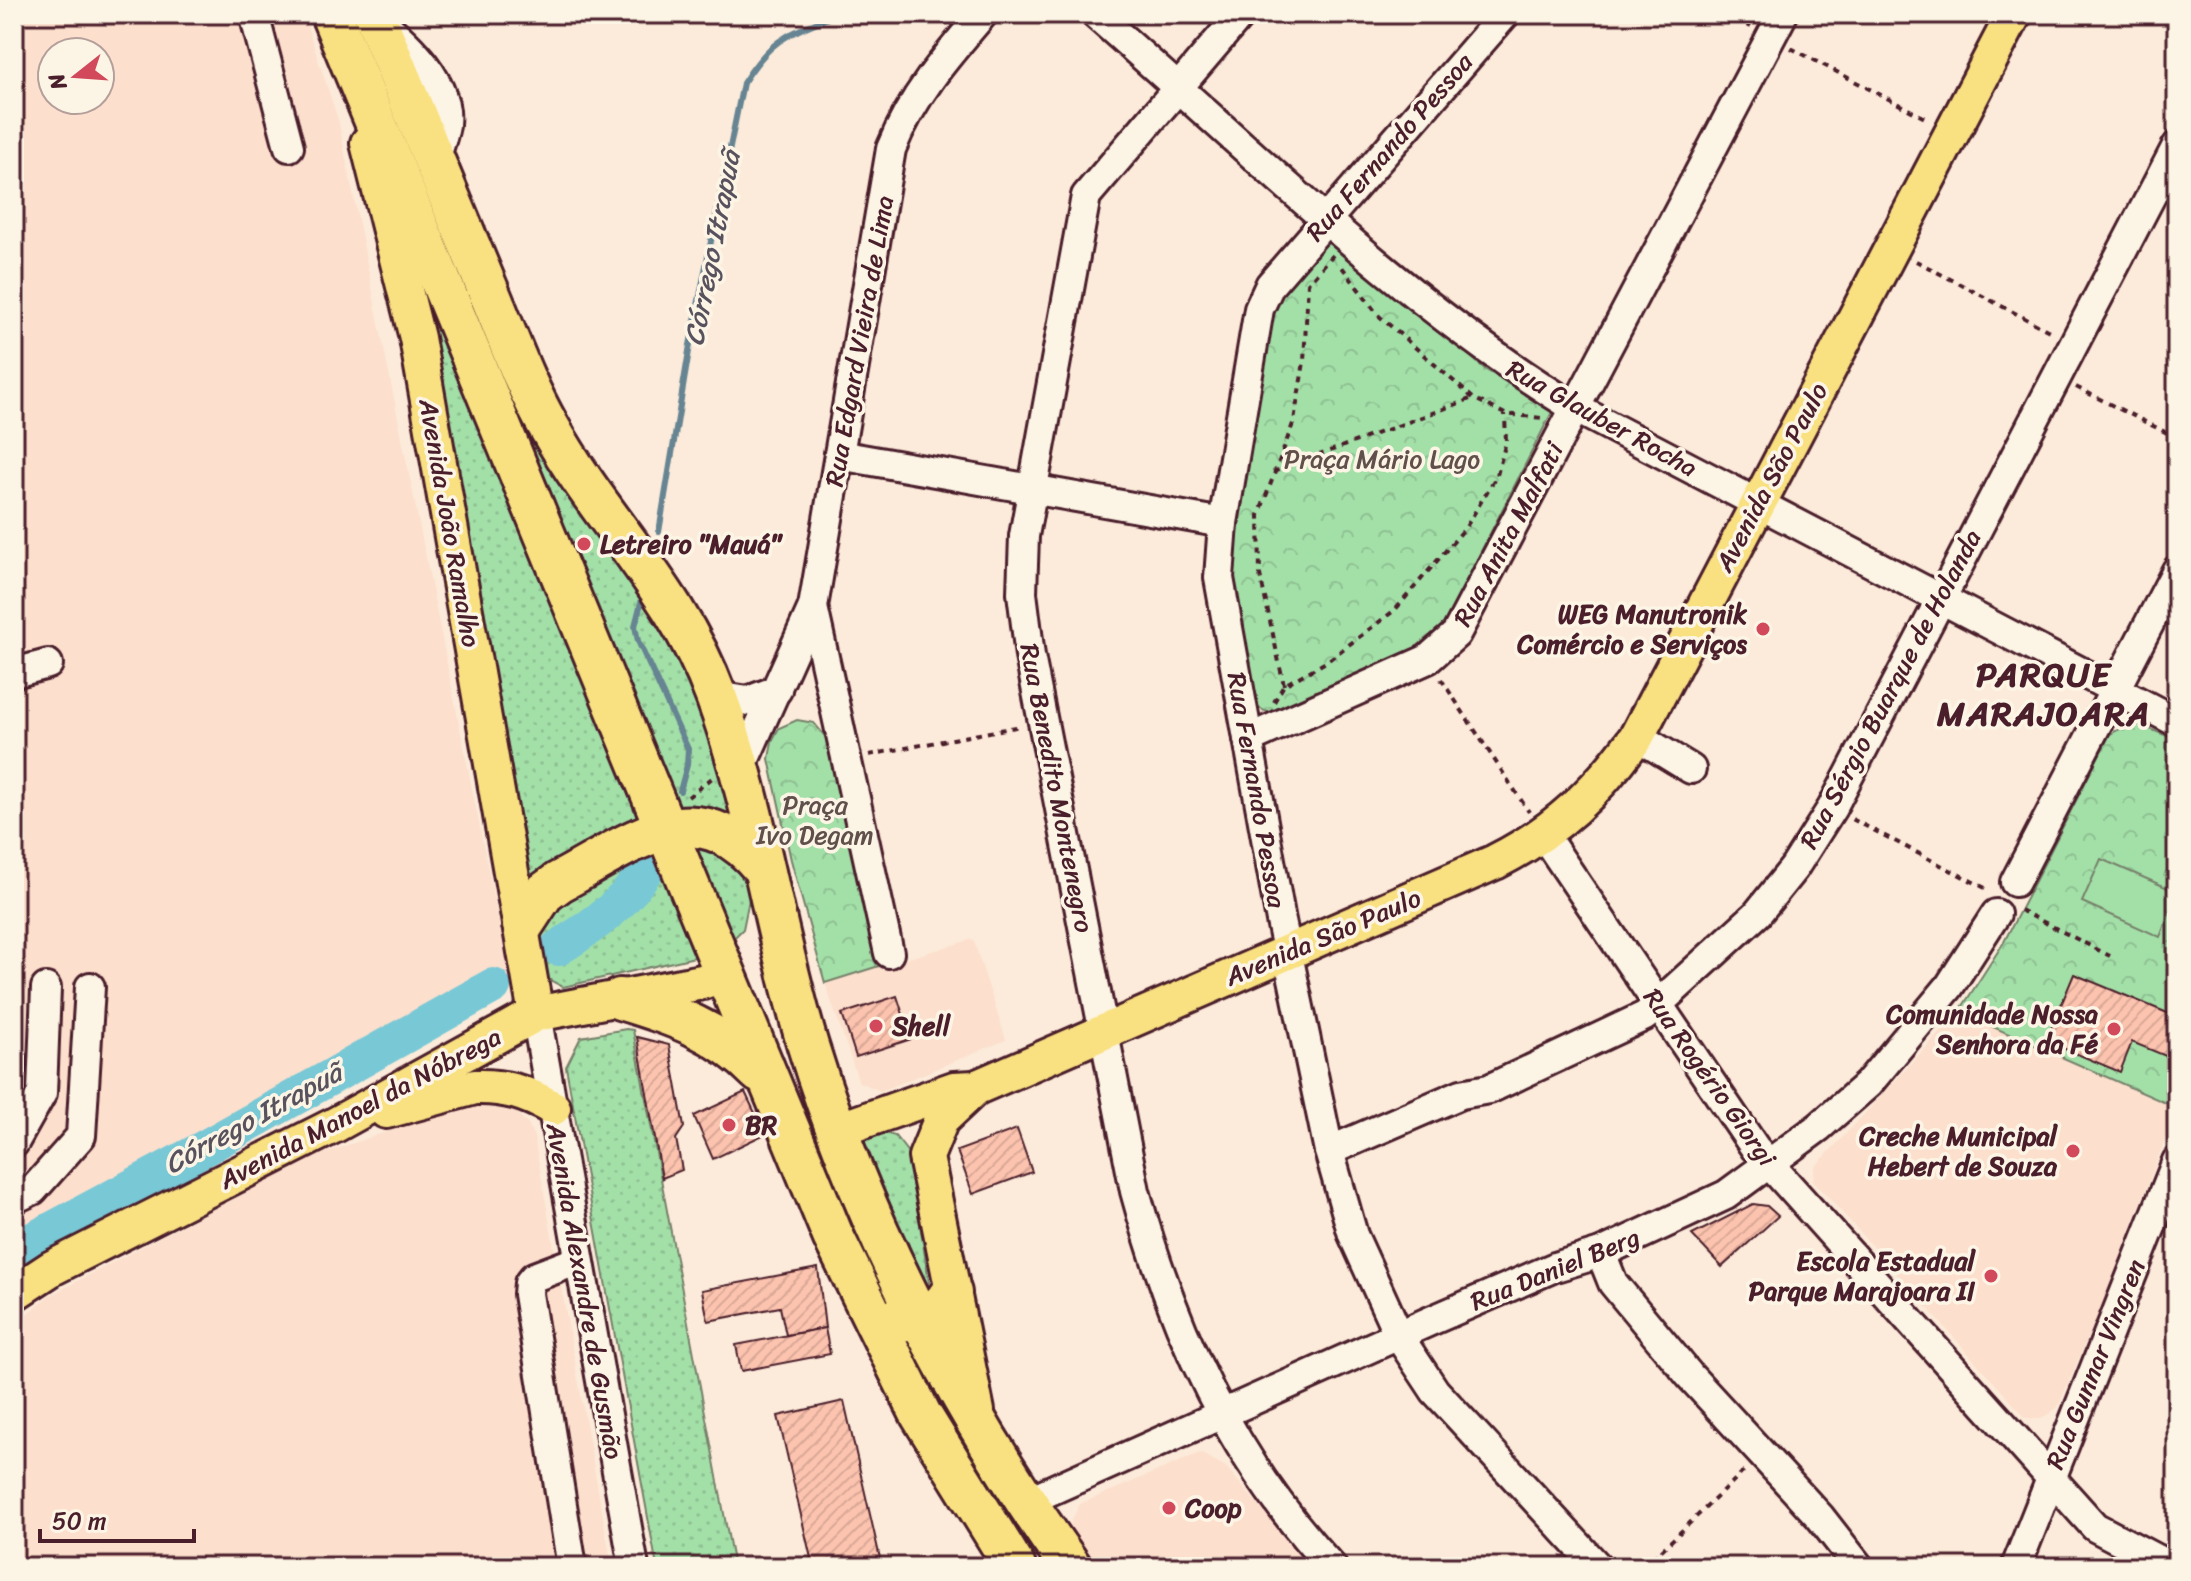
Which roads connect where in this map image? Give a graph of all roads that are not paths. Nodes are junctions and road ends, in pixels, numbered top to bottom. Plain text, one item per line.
1 (254, 14) edge
2 (983, 14) edge
3 (1095, 14) edge
4 (1241, 14) edge
5 (1505, 14) edge
6 (2014, 14) edge
7 (375, 16) edge
8 (335, 25) edge
9 (1777, 26) edge
10 (1179, 88) junction
11 (2177, 146) edge
12 (289, 147) dead end
13 (1329, 239) junction
14 (1575, 408) junction
15 (839, 455) junction
16 (1032, 489) junction
17 (1757, 503) junction
18 (1223, 523) junction
19 (2177, 570) edge
20 (1940, 598) junction
21 (813, 607) junction
22 (48, 664) dead end
23 (14, 673) edge
24 (2115, 689) junction
25 (777, 690) junction
26 (716, 696) junction
27 (2177, 722) edge
28 (1259, 734) junction
29 (1637, 736) junction
30 (737, 766) junction
31 (1691, 769) dead end
32 (677, 827) junction
33 (1543, 834) junction
34 (763, 868) junction
35 (775, 921) junction
36 (523, 925) junction
37 (1288, 952) junction
38 (889, 953) dead end
39 (725, 974) junction
40 (90, 987) dead end
41 (46, 988) dead end
42 (620, 999) junction
43 (1660, 1005) junction
44 (536, 1014) junction
45 (1105, 1031) junction
46 (767, 1080) junction
47 (975, 1088) junction
48 (553, 1108) junction
49 (884, 1112) junction
50 (335, 1125) junction
51 (838, 1130) junction
52 (14, 1143) edge
53 (1329, 1151) junction
54 (926, 1157) junction
55 (2177, 1161) edge
56 (1769, 1164) junction
57 (804, 1168) junction
58 (14, 1199) edge
59 (833, 1236) junction
60 (1601, 1253) junction
61 (579, 1260) junction
62 (14, 1293) edge
63 (951, 1293) junction
64 (921, 1319) junction
65 (1400, 1338) junction
66 (1221, 1416) junction
67 (982, 1430) junction
68 (2048, 1478) junction
69 (1025, 1502) junction
70 (572, 1567) edge
71 (634, 1567) edge
72 (1015, 1567) edge
73 (1071, 1567) edge
74 (1332, 1567) edge
75 (1598, 1567) edge
76 (1859, 1567) edge
77 (2016, 1567) edge
78 (2171, 1567) edge

1 - 12 street
2 - 15 street, Rua Edgard Vieira de Lima
3 - 10 street, Rua Glauber Rocha
4 - 10 street, Rua Benedito Montenegro
5 - 13 street, Rua Fernando Pessoa
6 - 17 main road, Avenida São Paulo
7 - 26 highway
8 - 32 highway, Avenida João Ramalho
8 - 36 main road, Avenida João Ramalho
9 - 14 street, Rua Anita Malfati
10 - 13 street, Rua Glauber Rocha
10 - 16 street, Rua Benedito Montenegro
11 - 20 street, Rua Sérgio Buarque de Holanda
13 - 14 street, Rua Glauber Rocha
13 - 18 street, Rua Fernando Pessoa
14 - 17 street, Rua Glauber Rocha
14 - 28 street, Rua Anita Malfati
15 - 16 street
15 - 21 street, Rua Edgard Vieira de Lima
16 - 18 street
16 - 45 street, Rua Benedito Montenegro
17 - 20 street, Rua Glauber Rocha
17 - 29 main road, Avenida São Paulo
18 - 28 street, Rua Fernando Pessoa
19 - 24 street, Rua Daniel Berg
20 - 24 street, Rua Glauber Rocha
20 - 43 street, Rua Sérgio Buarque de Holanda
21 - 25 street, Rua Edgard Vieira de Lima
21 - 38 street
22 - 23 street
24 - 27 street, Rua Glauber Rocha
24 - 56 street, Rua Daniel Berg
25 - 26 street
25 - 30 street, Rua Edgard Vieira de Lima
26 - 30 highway
28 - 37 street, Rua Fernando Pessoa
29 - 31 street
29 - 33 main road, Avenida São Paulo
30 - 34 highway
32 - 34 highway
32 - 36 highway
32 - 39 highway, Avenida João Ramalho
33 - 37 main road, Avenida São Paulo
33 - 43 street, Rua Rogério Giorgi
34 - 35 highway
35 - 39 highway
35 - 51 highway
36 - 44 main road, Avenida João Ramalho
37 - 45 main road, Avenida São Paulo
37 - 53 street, Rua Fernando Pessoa
39 - 42 main road, Avenida Manoel da Nóbrega
39 - 46 highway, Avenida João Ramalho
40 - 58 street
41 - 52 street
42 - 44 main road, Avenida Manoel da Nóbrega
42 - 46 highway
43 - 53 street, Rua Sérgio Buarque de Holanda
43 - 56 street, Rua Rogério Giorgi
44 - 48 street, Avenida Alexandre de Gusmão
44 - 50 main road, Avenida Manoel da Nóbrega
45 - 47 main road, Avenida São Paulo
45 - 66 street, Rua Benedito Montenegro
46 - 57 highway, Avenida João Ramalho
47 - 49 main road, Avenida São Paulo
47 - 54 main road, Avenida São Paulo
48 - 50 main road
48 - 61 street, Avenida Alexandre de Gusmão
49 - 51 main road, Avenida São Paulo
49 - 54 main road
50 - 62 main road, Avenida Manoel da Nóbrega
51 - 57 highway
51 - 64 highway
53 - 65 street, Rua Fernando Pessoa
54 - 63 main road
55 - 68 street, Rua Gunnar Vingren
56 - 60 street, Rua Daniel Berg
56 - 68 street, Rua Rogério Giorgi
57 - 59 highway, Avenida João Ramalho
59 - 64 highway
59 - 72 highway, Avenida João Ramalho
60 - 65 street, Rua Daniel Berg
60 - 76 street
61 - 70 street
61 - 71 street, Avenida Alexandre de Gusmão
63 - 64 highway
63 - 67 main road
64 - 67 highway
65 - 66 street, Rua Daniel Berg
65 - 75 street, Rua Fernando Pessoa
66 - 69 street, Rua Daniel Berg
66 - 74 street, Rua Benedito Montenegro
67 - 69 highway
68 - 77 street, Rua Gunnar Vingren
68 - 78 street, Rua Rogério Giorgi
69 - 73 highway

